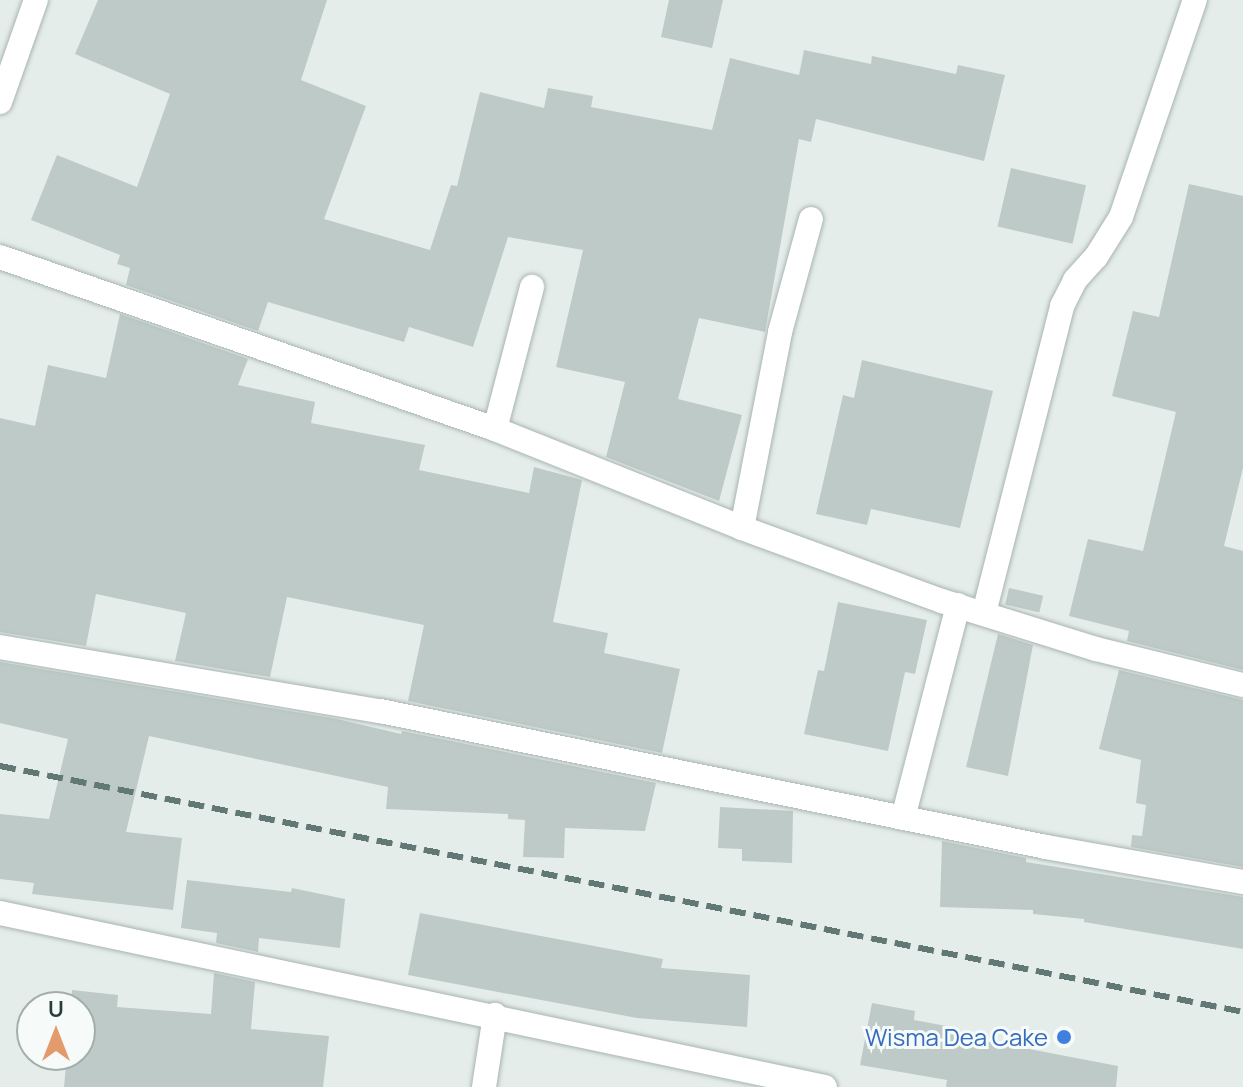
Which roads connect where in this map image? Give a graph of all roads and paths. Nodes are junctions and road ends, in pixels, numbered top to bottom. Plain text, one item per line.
1 (36, 0) edge
2 (1195, 0) edge
3 (0, 102) edge
4 (811, 219) dead end
5 (0, 257) edge
6 (532, 287) dead end
7 (495, 429) junction
8 (742, 528) junction
9 (958, 605) junction
10 (984, 613) junction
11 (0, 647) edge
12 (1243, 685) edge
13 (903, 818) junction
14 (1243, 882) edge
15 (0, 913) edge
16 (495, 1015) junction
17 (484, 1087) edge
18 (825, 1087) edge

1 - 3 street
2 - 10 street
4 - 8 street
5 - 7 street
6 - 7 street
7 - 8 street
8 - 9 street
9 - 10 street
9 - 13 street
10 - 12 street
11 - 13 street
13 - 14 street
15 - 16 street
16 - 17 street
16 - 18 street

